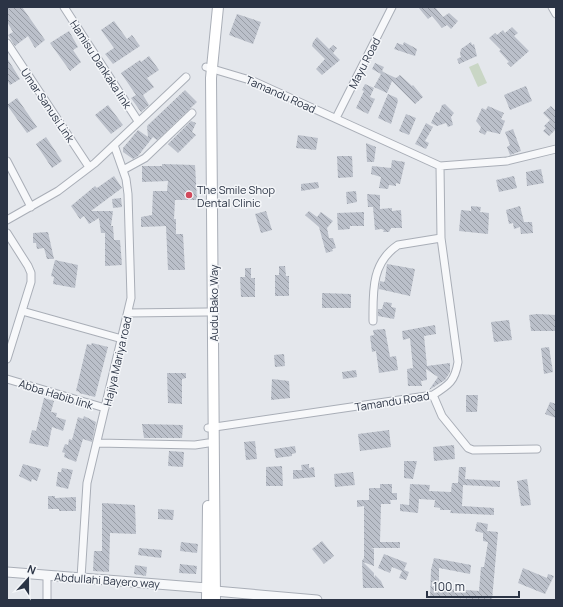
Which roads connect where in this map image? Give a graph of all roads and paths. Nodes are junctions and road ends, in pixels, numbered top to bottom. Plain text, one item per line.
1 (64, 7) edge
2 (212, 7) edge
3 (218, 7) edge
4 (392, 7) edge
5 (552, 7) edge
6 (556, 14) edge
7 (7, 43) edge
8 (209, 68) junction
9 (186, 77) dead end
10 (192, 113) dead end
11 (336, 118) junction
12 (138, 121) junction
13 (114, 145) junction
14 (556, 149) edge
15 (7, 161) edge
16 (440, 166) junction
17 (90, 167) junction
18 (123, 170) junction
19 (31, 207) junction
20 (7, 220) edge
21 (7, 233) edge
22 (442, 238) junction
23 (22, 311) junction
24 (207, 312) junction
25 (128, 313) junction
26 (373, 321) dead end
27 (122, 339) junction
28 (7, 359) edge
29 (7, 379) edge
30 (433, 395) junction
31 (106, 408) junction
32 (211, 427) junction
33 (97, 443) junction
34 (208, 443) junction
35 (537, 449) dead end
36 (7, 572) edge
37 (47, 575) junction
38 (81, 578) junction
39 (213, 593) edge
40 (47, 600) edge
41 (207, 600) edge
42 (316, 600) edge

1 - 12 street, Hamisu Dankaka link
2 - 8 main road, Audu Bako Way
3 - 8 main road, Audu Bako Way
4 - 11 street, Mayu Road
5 - 6 street
7 - 17 street, Umar Sanusi Link
8 - 11 street, Tamandu Road
8 - 24 main road, Audu Bako Way
8 - 32 main road, Audu Bako Way
9 - 12 street
10 - 18 street
11 - 16 street, Tamandu Road
12 - 13 street
13 - 17 street
13 - 18 street, Hajiya Mariya road
14 - 16 street, Tamandu Road
15 - 19 street
16 - 22 street, Tamandu Road
17 - 19 street
18 - 25 street, Hajiya Mariya road
19 - 20 street
21 - 23 street
22 - 26 street
22 - 30 street, Tamandu Road
23 - 27 street
23 - 28 street
24 - 25 street
24 - 32 main road, Audu Bako Way
25 - 27 street, Hajiya Mariya road
27 - 31 street, Hajiya Mariya road
29 - 31 street, Abba Habib link
30 - 32 street, Tamandu Road
30 - 35 street
31 - 33 street, Hajiya Mariya road
32 - 34 main road, Audu Bako Way
32 - 39 main road, Audu Bako Way
33 - 34 street
33 - 38 street, Hajiya Mariya road
34 - 39 main road, Audu Bako Way
36 - 37 street, Abdullahi Bayero way
37 - 38 street, Abdullahi Bayero way
37 - 40 street
38 - 39 street, Abdullahi Bayero way
39 - 41 main road, Audu Bako Way
39 - 42 street, Abdullahi Bayero way

